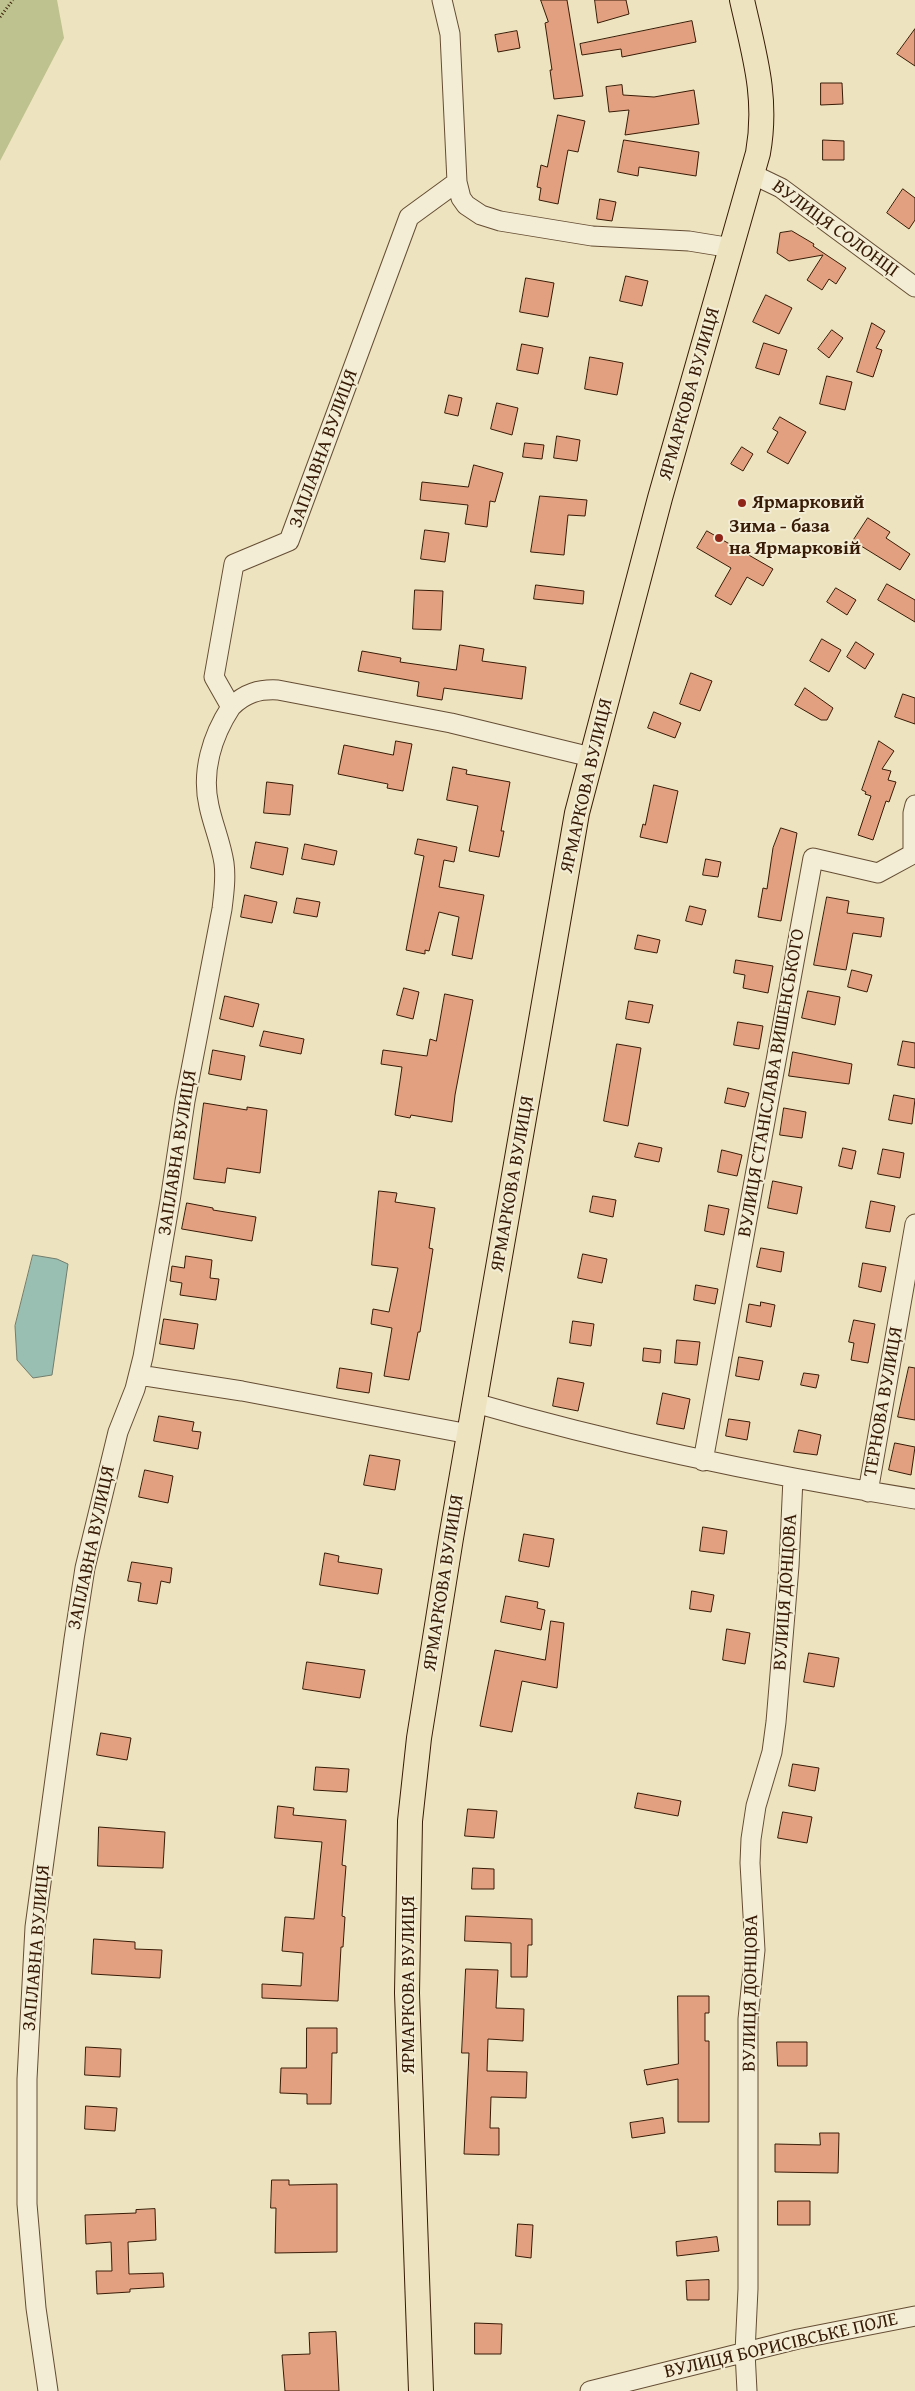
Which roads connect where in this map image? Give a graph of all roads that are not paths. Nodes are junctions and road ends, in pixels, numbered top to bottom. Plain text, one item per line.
1 (442, 0) edge
2 (742, 0) edge
3 (754, 175) junction
4 (457, 182) junction
5 (732, 248) junction
6 (915, 287) edge
7 (231, 707) junction
8 (591, 757) junction
9 (915, 805) edge
10 (914, 854) edge
11 (915, 1224) edge
12 (139, 1375) junction
13 (475, 1403) junction
14 (469, 1434) junction
15 (702, 1461) junction
16 (793, 1478) junction
17 (868, 1492) junction
18 (915, 1499) edge
19 (915, 2316) edge
20 (745, 2352) junction
21 (48, 2391) edge
22 (421, 2391) edge
23 (590, 2391) edge
24 (747, 2391) edge

1 - 4 street
2 - 3 main road, ЯРМАРКОВА ВУЛИЦЯ
3 - 5 main road, ЯРМАРКОВА ВУЛИЦЯ
3 - 6 street, ВУЛИЦЯ СОЛОНЦІ
4 - 5 street
4 - 7 street, ЗАПЛАВНА ВУЛИЦЯ
5 - 8 main road, ЯРМАРКОВА ВУЛИЦЯ
7 - 8 street
7 - 12 street, ЗАПЛАВНА ВУЛИЦЯ
8 - 13 main road, ЯРМАРКОВА ВУЛИЦЯ
9 - 10 street, ВУЛИЦЯ СТАНІСЛАВА ВИШЕНСЬКОГО
10 - 15 street, ВУЛИЦЯ СТАНІСЛАВА ВИШЕНСЬКОГО
11 - 17 street, ТЕРНОВА ВУЛИЦЯ
12 - 14 street
12 - 21 street, ЗАПЛАВНА ВУЛИЦЯ
13 - 14 main road, ЯРМАРКОВА ВУЛИЦЯ
13 - 15 street
14 - 22 main road, ЯРМАРКОВА ВУЛИЦЯ
15 - 16 street
16 - 17 street
16 - 20 street, ВУЛИЦЯ ДОНЦОВА
17 - 18 street
19 - 20 street, ВУЛИЦЯ БОРИСІВСЬКЕ ПОЛЕ
20 - 23 street, ВУЛИЦЯ БОРИСІВСЬКЕ ПОЛЕ
20 - 24 street, ВУЛИЦЯ ДОНЦОВА

